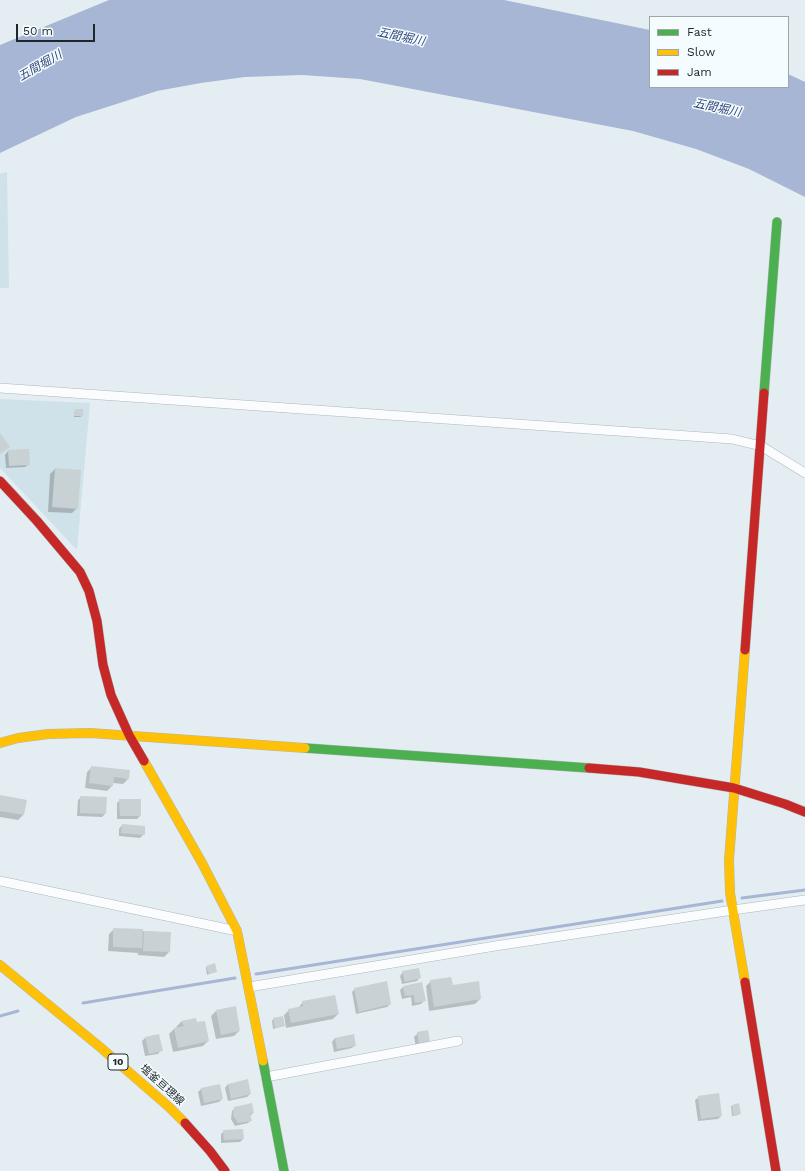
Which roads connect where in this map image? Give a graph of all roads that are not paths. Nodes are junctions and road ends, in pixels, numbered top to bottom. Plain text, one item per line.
1 (777, 222) dead end
2 (0, 388) edge
3 (761, 446) junction
4 (805, 472) edge
5 (0, 481) edge
6 (129, 735) junction
7 (0, 743) edge
8 (734, 788) junction
9 (805, 812) edge
10 (0, 881) edge
11 (805, 900) edge
12 (733, 910) junction
13 (237, 930) junction
14 (0, 965) edge
15 (249, 987) junction
16 (458, 1041) dead end
17 (266, 1077) junction
18 (225, 1171) edge
19 (284, 1171) edge
20 (776, 1171) edge

1 - 3 street
2 - 3 street
3 - 4 street
3 - 8 street
5 - 6 street
6 - 7 street
6 - 8 street
6 - 13 street
8 - 9 street
8 - 12 street
10 - 13 street
11 - 12 street
12 - 15 street
12 - 20 street
13 - 15 street
14 - 18 street, 塩釜亘理線 / 10
15 - 17 street
16 - 17 street
17 - 19 street

